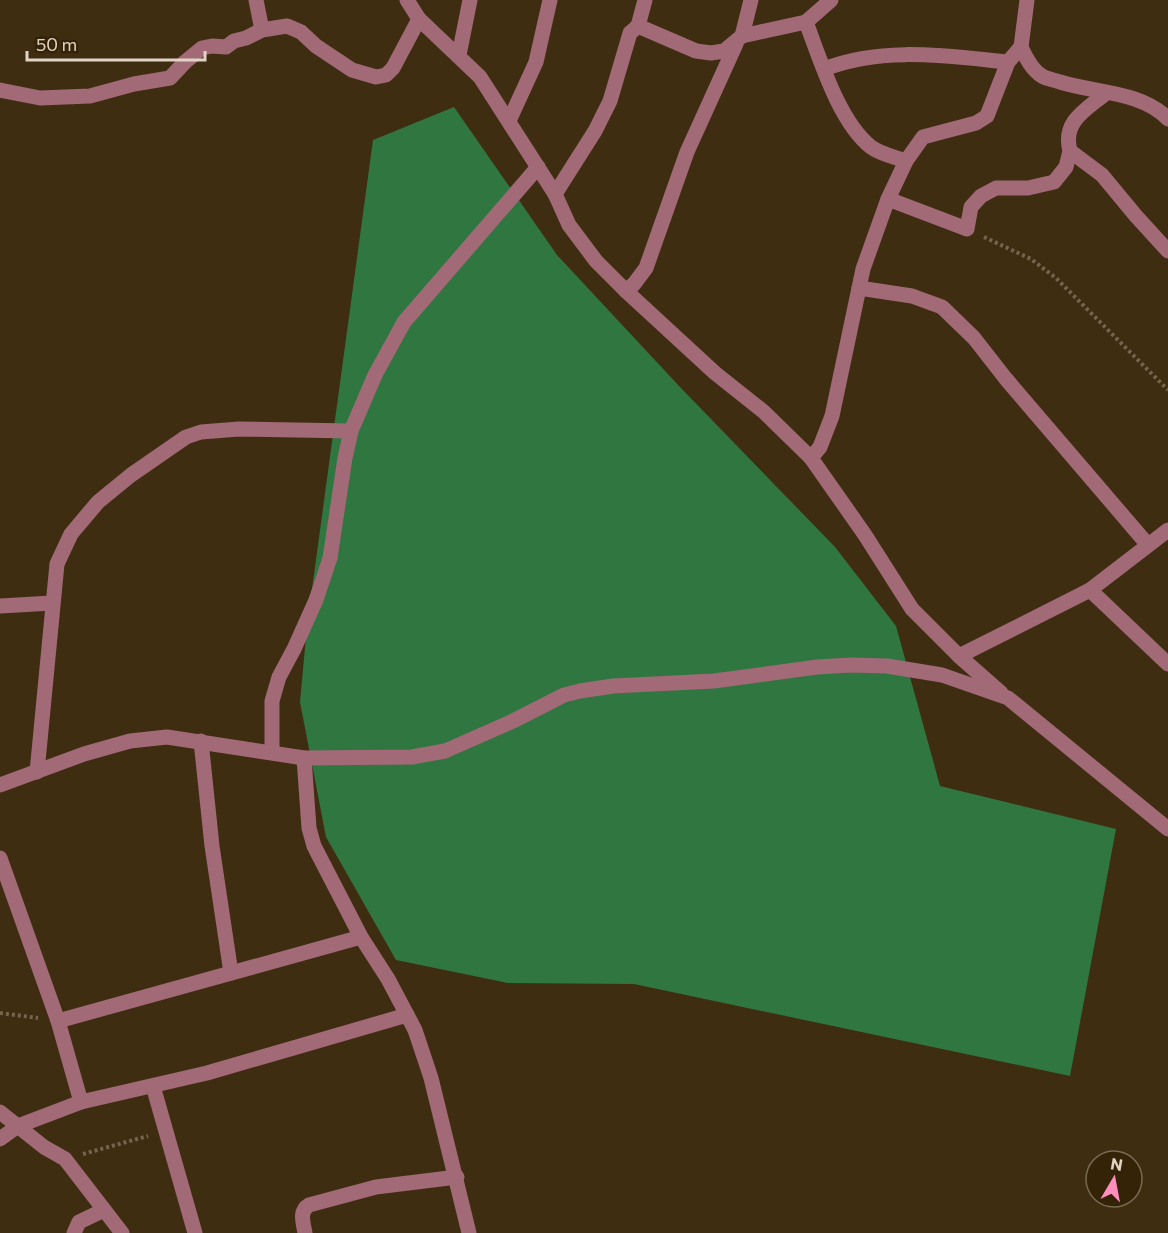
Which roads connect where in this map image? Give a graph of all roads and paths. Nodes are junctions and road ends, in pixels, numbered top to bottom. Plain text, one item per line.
1 (256, 0) edge
2 (407, 0) edge
3 (470, 0) edge
4 (550, 0) edge
5 (645, 0) edge
6 (751, 0) edge
7 (831, 0) edge
8 (1027, 0) edge
9 (419, 19) junction
10 (806, 22) junction
11 (638, 26) junction
12 (262, 30) junction
13 (740, 39) junction
14 (1021, 47) junction
15 (459, 56) junction
16 (1008, 62) junction
17 (824, 69) junction
18 (0, 90) edge
19 (1106, 93) junction
20 (1152, 106) junction
21 (1168, 112) edge
22 (1168, 119) edge
23 (509, 121) junction
24 (1070, 151) junction
25 (906, 161) junction
26 (538, 167) junction
27 (555, 194) junction
28 (888, 199) junction
29 (967, 229) junction
30 (1168, 251) edge
31 (859, 288) junction
32 (626, 291) junction
33 (1168, 390) edge
34 (351, 431) junction
35 (811, 458) junction
36 (1168, 530) edge
37 (1148, 544) junction
38 (1090, 590) junction
39 (52, 603) junction
40 (0, 606) edge
41 (959, 656) junction
42 (1166, 660) edge
43 (1008, 698) junction
44 (201, 741) junction
45 (272, 753) junction
46 (304, 758) junction
47 (37, 772) junction
48 (0, 785) edge
49 (1168, 829) edge
50 (0, 858) edge
51 (361, 937) junction
52 (231, 973) junction
53 (0, 1013) edge
54 (407, 1015) junction
55 (58, 1021) junction
56 (153, 1086) junction
57 (81, 1102) junction
58 (0, 1112) edge
59 (18, 1126) junction
60 (167, 1130) junction
61 (0, 1139) edge
62 (65, 1159) junction
63 (457, 1177) junction
64 (104, 1210) junction
65 (74, 1233) edge
66 (122, 1233) edge
67 (195, 1233) edge
68 (304, 1233) edge
69 (469, 1233) edge

1 - 12 street
2 - 9 street
3 - 15 street
4 - 23 street
5 - 11 street
6 - 13 street
7 - 10 street
8 - 14 street
9 - 12 street
9 - 15 street
10 - 13 street
10 - 17 street
11 - 13 street
11 - 27 street
12 - 18 street
13 - 32 street
14 - 16 street
14 - 19 street
15 - 23 street
16 - 17 street
16 - 25 street
17 - 25 street
19 - 20 street
19 - 24 street
20 - 21 street
20 - 22 street
23 - 26 street
24 - 29 street
24 - 30 street
25 - 28 street
26 - 27 street
26 - 34 street
27 - 32 street
28 - 29 street
28 - 31 street
29 - 33 path
31 - 35 street
31 - 37 street
32 - 35 street
34 - 39 street
34 - 45 street
35 - 41 street
36 - 37 street
37 - 38 street
38 - 41 street
38 - 42 street
39 - 40 street
39 - 47 street
41 - 43 street
43 - 46 street
43 - 49 street
44 - 45 street
44 - 47 street
44 - 52 street
45 - 46 street
46 - 51 street
47 - 48 street
50 - 55 street
51 - 52 street
51 - 54 street
52 - 55 street
53 - 55 path
54 - 56 street
54 - 63 street
55 - 57 street
56 - 57 street
56 - 60 street
57 - 59 street
58 - 59 street
59 - 61 street
59 - 62 street
60 - 62 path
60 - 67 street
62 - 64 street
63 - 68 street
63 - 69 street
64 - 65 street
64 - 66 street

